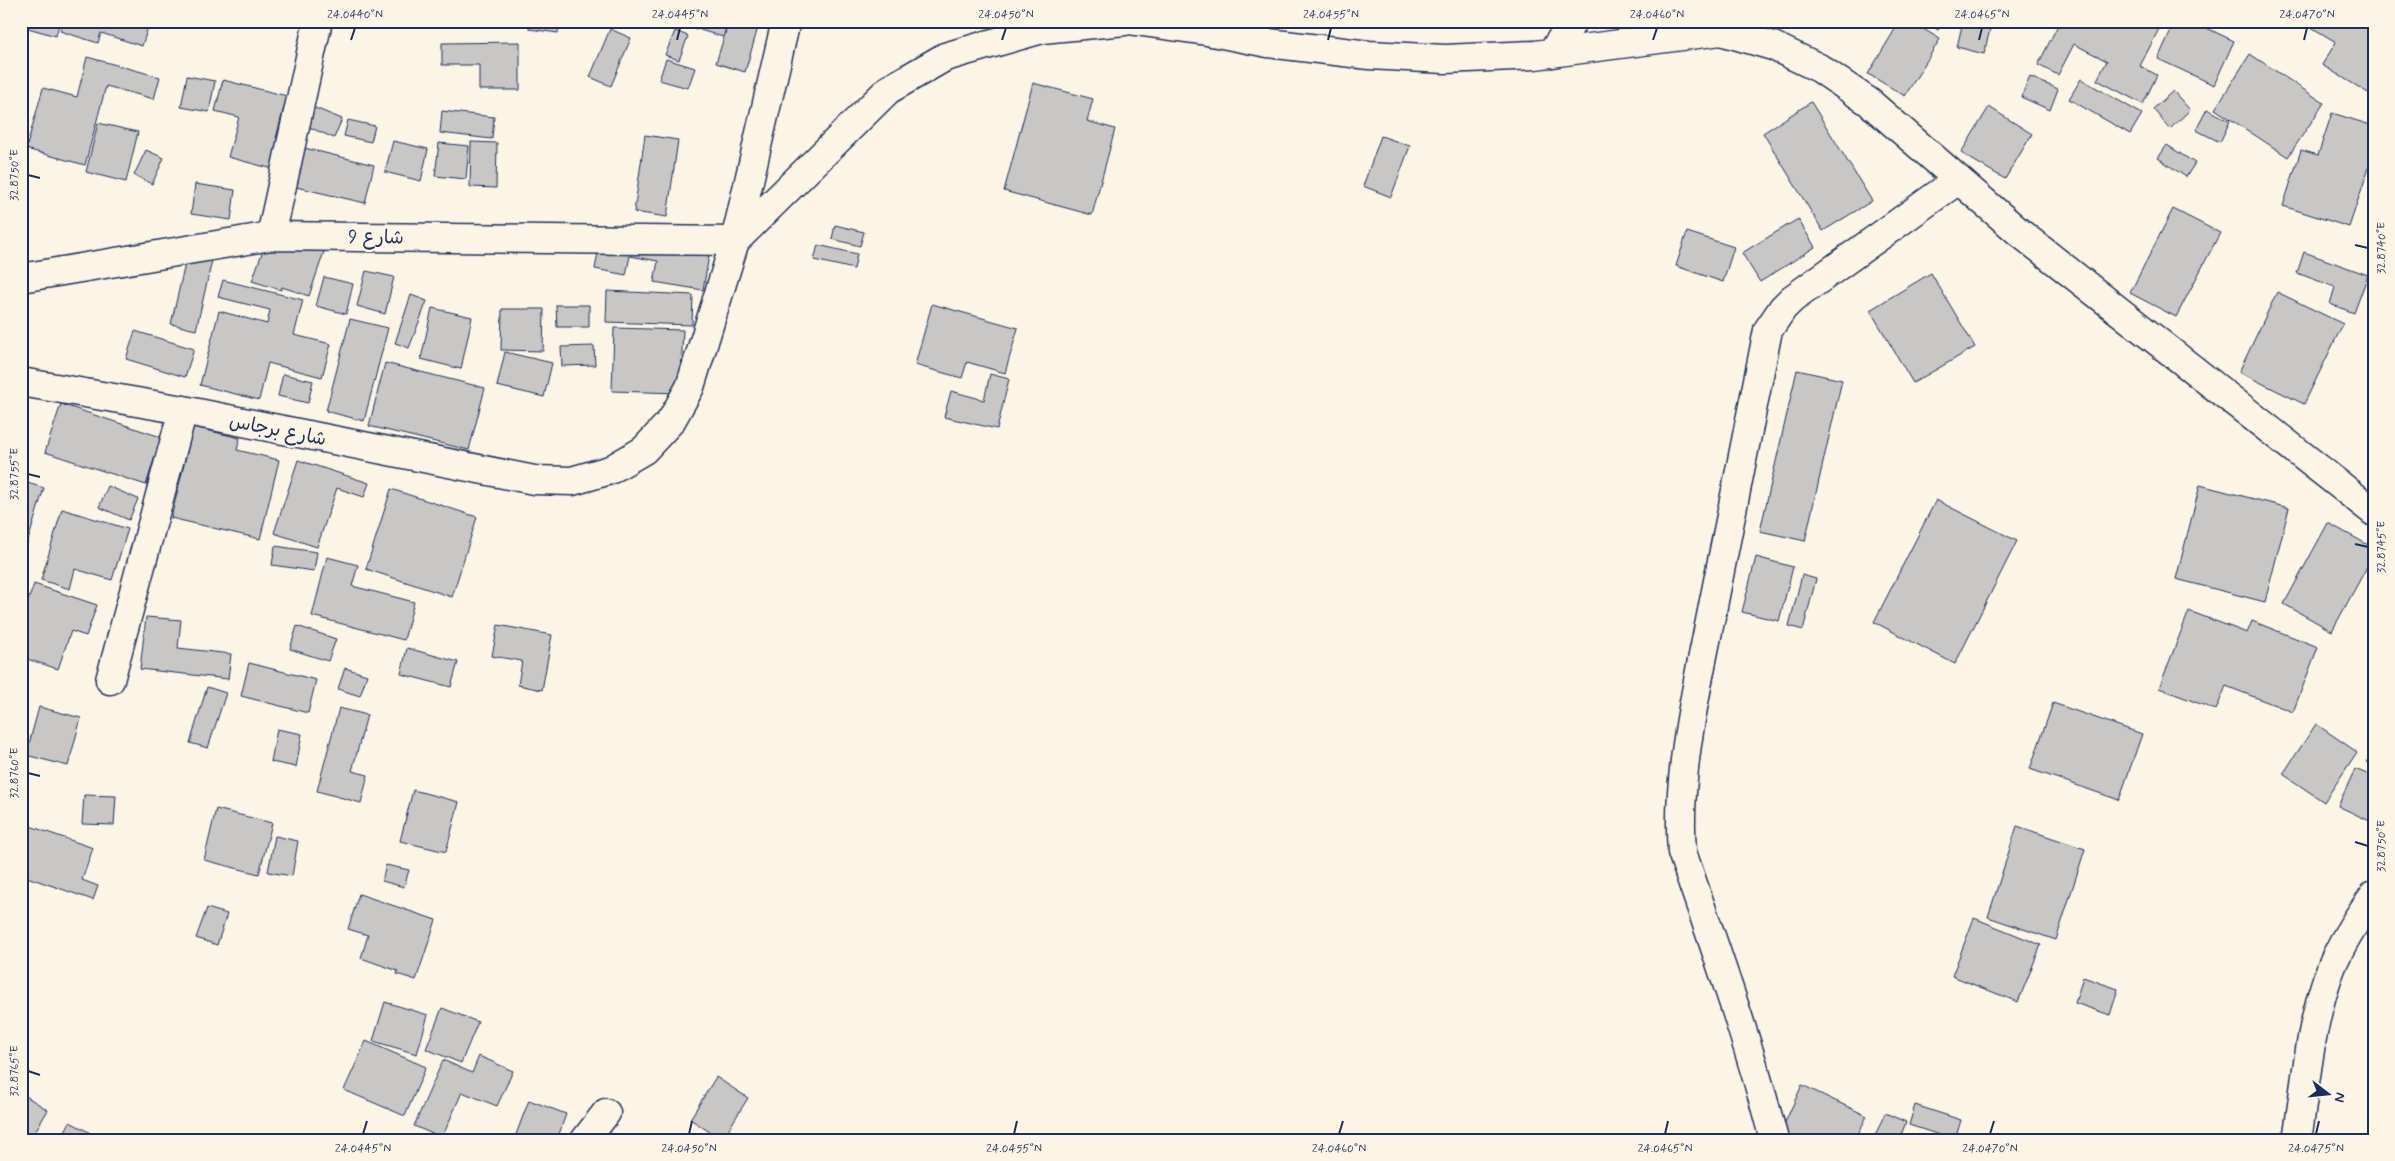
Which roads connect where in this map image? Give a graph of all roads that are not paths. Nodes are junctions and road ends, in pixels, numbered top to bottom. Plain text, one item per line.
1 (318, 21) edge
2 (786, 21) edge
3 (1125, 21) edge
4 (1135, 21) edge
5 (1573, 21) edge
6 (1044, 25) edge
7 (1552, 53) junction
8 (1958, 180) junction
9 (271, 236) junction
10 (735, 241) junction
11 (21, 278) edge
12 (21, 382) edge
13 (183, 410) junction
14 (2374, 512) edge
15 (110, 680) dead end
16 (2374, 895) edge
17 (606, 1113) dead end
18 (585, 1140) edge
19 (1774, 1140) edge
20 (2298, 1140) edge

1 - 9 street
2 - 10 street, شارع برجاس
3 - 6 street
4 - 7 street
5 - 7 street
6 - 10 street
7 - 8 street
8 - 14 street
8 - 19 street
9 - 10 street, شارع 9
9 - 11 street, شارع 9
10 - 13 street, شارع برجاس
12 - 13 street, شارع برجاس
13 - 15 street
16 - 20 street
17 - 18 street

